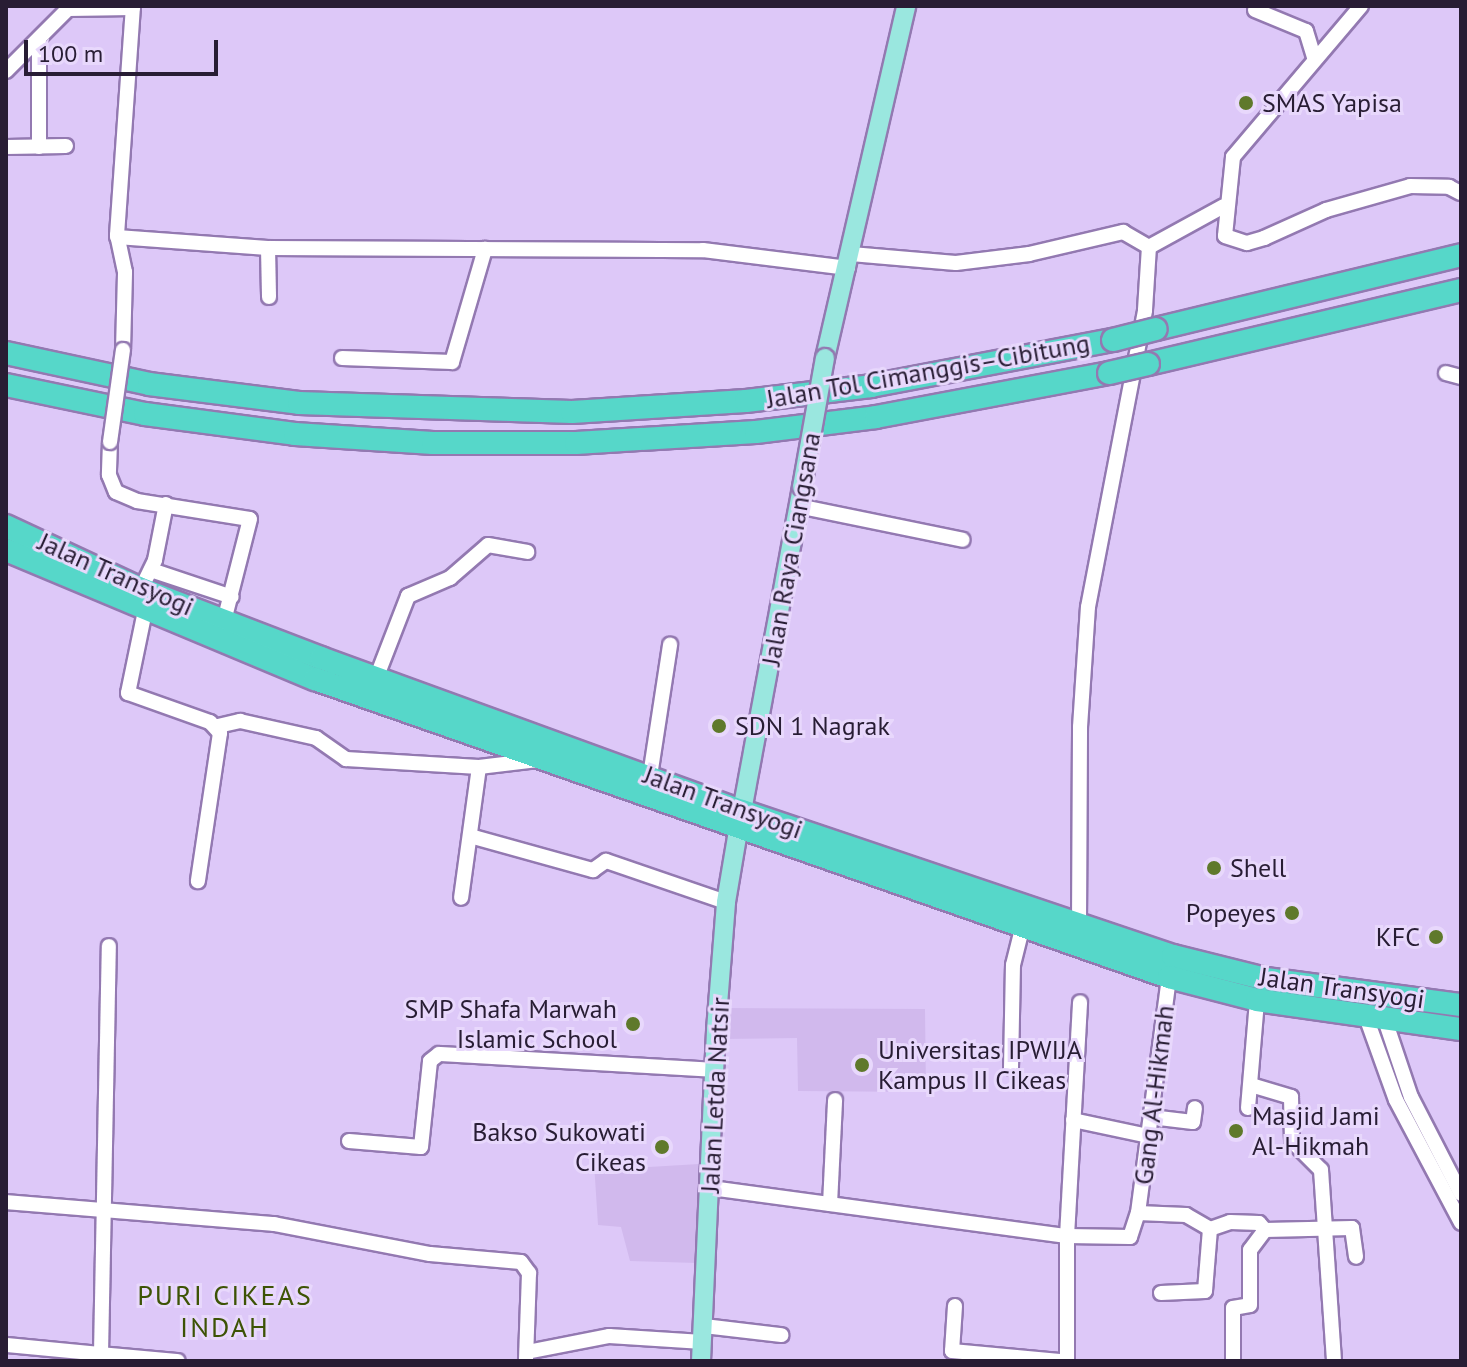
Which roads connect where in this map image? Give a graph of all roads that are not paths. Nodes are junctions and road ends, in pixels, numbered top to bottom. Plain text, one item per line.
1 (906, 6) edge
2 (1240, 6) edge
3 (1361, 6) edge
4 (133, 7) edge
5 (1258, 8) edge
6 (39, 42) junction
7 (1315, 60) junction
8 (6, 71) edge
9 (66, 146) dead end
10 (6, 147) edge
11 (39, 147) junction
12 (1461, 193) edge
13 (1224, 206) junction
14 (117, 237) junction
15 (1149, 247) junction
16 (268, 248) junction
17 (485, 249) junction
18 (1461, 255) edge
19 (850, 261) junction
20 (1461, 290) edge
21 (269, 297) dead end
22 (6, 353) edge
23 (342, 358) dead end
24 (1446, 373) dead end
25 (1461, 377) edge
26 (6, 385) edge
27 (166, 504) junction
28 (798, 506) junction
29 (6, 526) edge
30 (963, 540) dead end
31 (6, 550) edge
32 (527, 552) dead end
33 (146, 590) junction
34 (232, 597) junction
35 (224, 621) junction
36 (670, 645) dead end
37 (318, 668) junction
38 (377, 676) junction
39 (218, 726) junction
40 (541, 760) junction
41 (479, 767) junction
42 (650, 776) junction
43 (740, 821) junction
44 (470, 836) junction
45 (198, 881) dead end
46 (461, 898) dead end
47 (726, 902) junction
48 (1079, 924) junction
49 (1022, 928) junction
50 (109, 946) dead end
51 (1169, 977) junction
52 (1257, 1000) junction
53 (1080, 1002) dead end
54 (1461, 1005) edge
55 (1375, 1015) junction
56 (1461, 1029) edge
57 (1011, 1068) dead end
58 (714, 1070) junction
59 (1251, 1085) junction
60 (835, 1100) dead end
61 (1195, 1108) dead end
62 (1248, 1108) dead end
63 (1151, 1117) junction
64 (1073, 1120) junction
65 (1148, 1136) junction
66 (349, 1141) dead end
67 (711, 1188) junction
68 (1461, 1194) edge
69 (6, 1202) edge
70 (830, 1204) junction
71 (102, 1209) junction
72 (1138, 1213) junction
73 (1460, 1219) edge
74 (1210, 1229) junction
75 (1265, 1230) junction
76 (1326, 1230) junction
77 (1067, 1236) junction
78 (1356, 1257) dead end
79 (1161, 1293) dead end
80 (955, 1306) dead end
81 (704, 1334) junction
82 (781, 1335) dead end
83 (6, 1345) edge
84 (101, 1354) junction
85 (526, 1357) edge
86 (178, 1361) edge
87 (701, 1361) edge
88 (1060, 1361) edge
89 (1067, 1361) edge
90 (1233, 1361) edge
91 (1334, 1361) edge

1 - 19 main road, Jalan Raya Ciangsana
2 - 5 street
3 - 7 street
4 - 6 street
4 - 14 street
5 - 7 street
6 - 8 street
6 - 11 street
7 - 13 street
9 - 11 street
10 - 11 street
12 - 13 street
13 - 15 street
14 - 16 street
14 - 27 street, bridge
15 - 19 street
15 - 48 street
16 - 17 street
16 - 21 street
17 - 19 street
17 - 23 street
18 - 22 highway, Jalan Tol Cimanggis–Cibitung, bridge
19 - 28 main road, Jalan Raya Ciangsana, bridge
20 - 26 highway, Jalan Tol Cimanggis–Cibitung, bridge
24 - 25 street
27 - 33 street
27 - 34 street
28 - 30 street
28 - 43 main road, Jalan Raya Ciangsana
29 - 33 highway, Jalan Transyogi
31 - 33 highway, Jalan Transyogi
32 - 38 street
33 - 34 street
33 - 35 highway, Jalan Transyogi
33 - 37 highway, Jalan Transyogi
33 - 39 street
34 - 35 street
35 - 37 highway, Jalan Transyogi
36 - 42 street
37 - 38 highway, Jalan Transyogi
37 - 40 highway, Jalan Transyogi
38 - 42 highway, Jalan Transyogi
39 - 41 street
39 - 45 street
40 - 41 street
40 - 43 highway, Jalan Transyogi
41 - 44 street
42 - 43 highway, Jalan Transyogi
43 - 47 main road, Jalan Letda Natsir
43 - 48 highway, Jalan Transyogi
43 - 49 highway, Jalan Transyogi
44 - 46 street
44 - 47 street
47 - 58 main road, Jalan Letda Natsir
48 - 54 highway, Jalan Transyogi
49 - 51 highway, Jalan Transyogi
49 - 57 street
50 - 71 street
51 - 52 highway, Jalan Transyogi
51 - 63 street, Gang Al-Hikmah
52 - 55 highway, Jalan Transyogi
52 - 59 street
53 - 64 street
55 - 56 highway, Jalan Transyogi
55 - 68 street
55 - 73 street
58 - 66 street
58 - 67 main road, Jalan Letda Natsir
59 - 62 street
59 - 76 street
60 - 70 street
61 - 63 street
63 - 65 street, Gang Al-Hikmah
64 - 65 street
64 - 77 street
65 - 72 street, Gang Al-Hikmah
67 - 70 street
67 - 81 main road, Jalan Letda Natsir
69 - 71 street
70 - 77 street
71 - 84 street
71 - 85 street
72 - 74 street
72 - 77 street
74 - 75 street
74 - 79 street
75 - 76 street
75 - 90 street
76 - 78 street
76 - 91 street
77 - 89 street
80 - 88 street
81 - 82 street
81 - 85 street
81 - 87 main road, Jalan Letda Natsir
83 - 84 street
84 - 86 street

